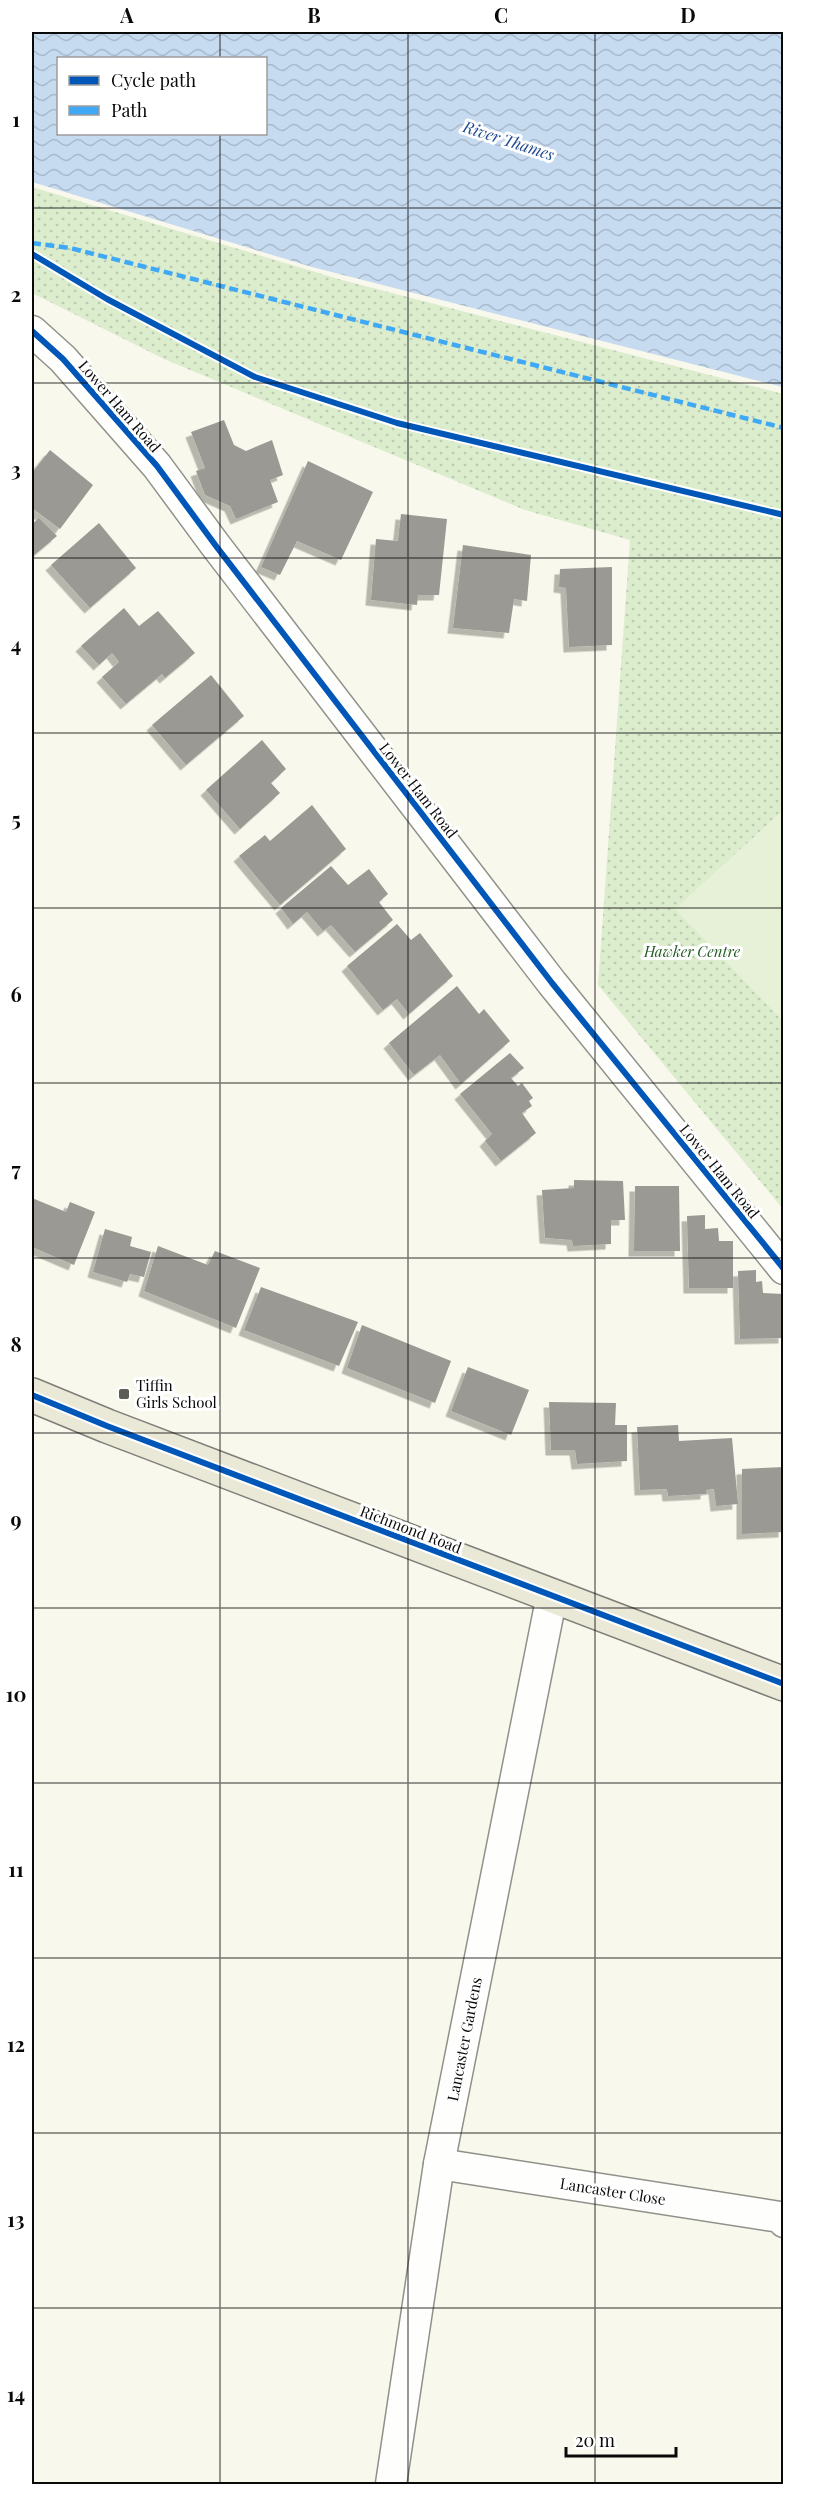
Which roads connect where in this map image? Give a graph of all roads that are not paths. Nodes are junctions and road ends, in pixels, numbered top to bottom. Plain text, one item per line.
1 (32, 331) edge
2 (783, 1269) edge
3 (32, 1395) edge
4 (552, 1595) junction
5 (783, 1684) edge
6 (439, 2164) junction
7 (783, 2222) edge
8 (391, 2484) edge

1 - 2 street, Lower Ham Road
3 - 4 main road, Richmond Road
4 - 5 main road, Richmond Road
4 - 6 street, Lancaster Gardens
6 - 7 street, Lancaster Close
6 - 8 street, Lancaster Gardens

